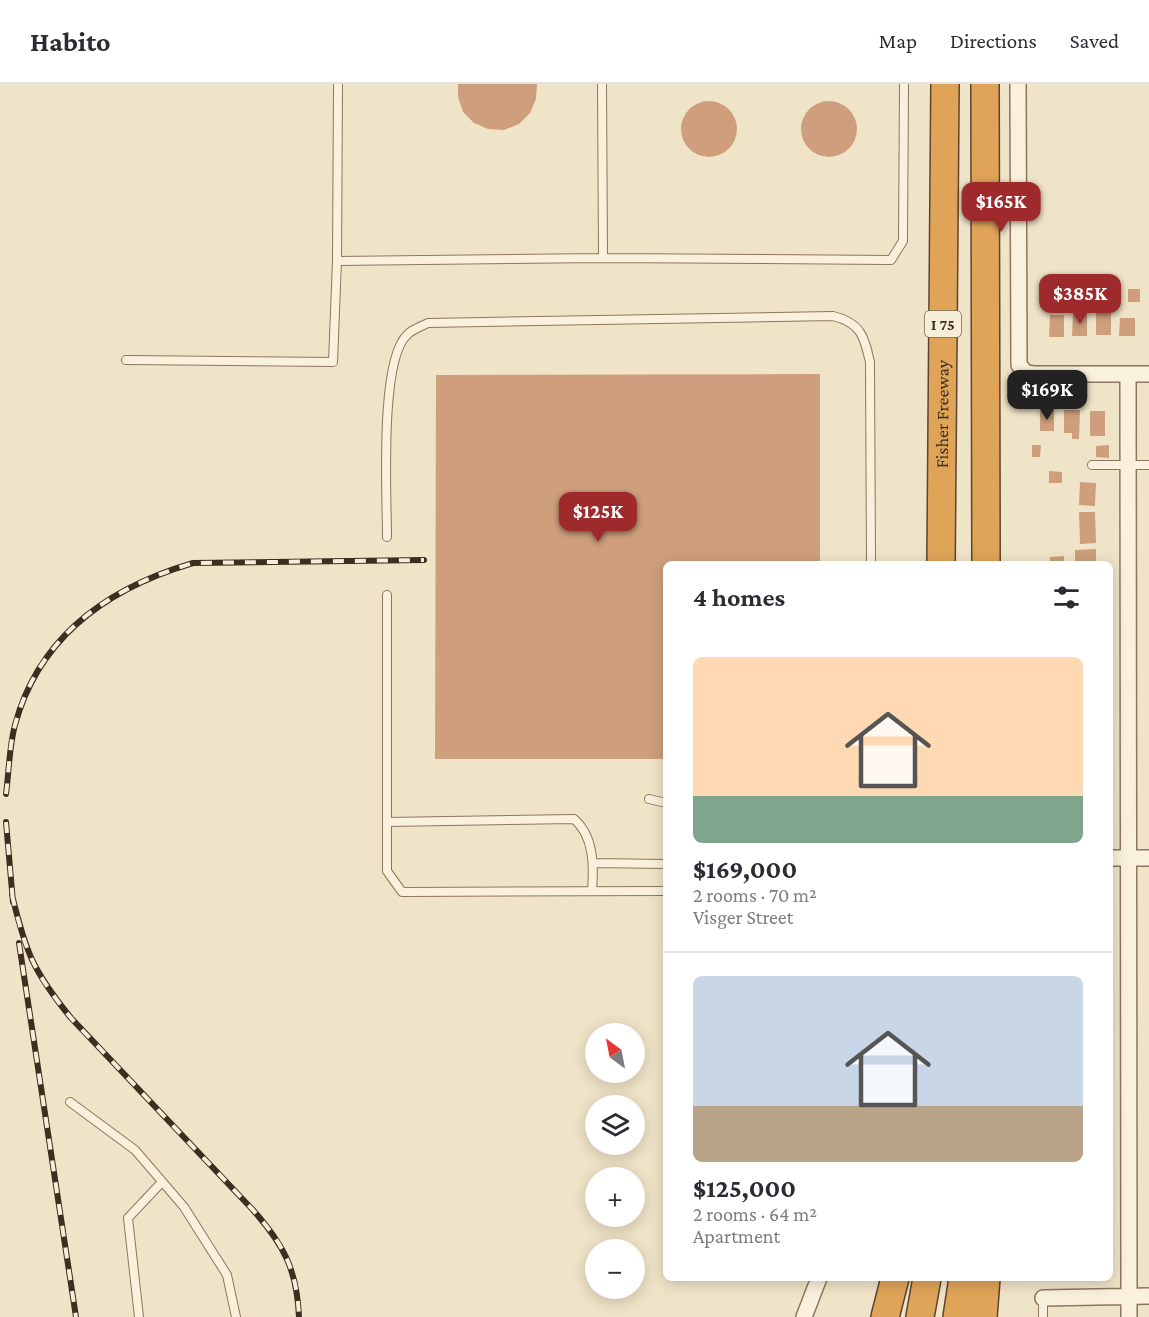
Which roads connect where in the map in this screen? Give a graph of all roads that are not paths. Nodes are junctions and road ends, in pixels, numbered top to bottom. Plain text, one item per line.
1 (338, 84) edge
2 (602, 84) edge
3 (904, 84) edge
4 (945, 84) edge
5 (984, 84) edge
6 (1018, 84) edge
7 (603, 258) junction
8 (337, 261) junction
9 (126, 360) dead end
10 (1128, 374) junction
11 (1149, 374) edge
12 (1092, 465) dead end
13 (1128, 465) junction
14 (1149, 465) edge
15 (387, 537) dead end
16 (871, 561) edge
17 (941, 561) edge
18 (986, 561) edge
19 (387, 595) dead end
20 (649, 799) dead end
21 (663, 802) edge
22 (387, 822) junction
23 (1113, 858) edge
24 (1127, 858) junction
25 (1149, 858) edge
26 (594, 864) junction
27 (663, 864) edge
28 (592, 891) junction
29 (663, 891) edge
30 (70, 1102) dead end
31 (162, 1182) junction
32 (818, 1281) edge
33 (894, 1281) edge
34 (926, 1281) edge
35 (963, 1281) edge
36 (986, 1281) edge
37 (1149, 1296) edge
38 (1129, 1297) junction
39 (1043, 1298) joint
40 (139, 1317) edge
41 (236, 1317) edge
42 (804, 1317) edge
43 (885, 1317) edge
44 (920, 1317) edge
45 (957, 1317) edge
46 (983, 1317) edge
47 (1043, 1317) edge
48 (1129, 1317) edge

1 - 8 lane
2 - 7 lane
3 - 7 lane
4 - 17 highway, Fisher Freeway / I 75
5 - 18 highway, I 75
6 - 10 street
7 - 8 lane
8 - 9 lane
10 - 11 street
10 - 13 street
12 - 13 lane
13 - 14 lane
13 - 24 street
15 - 16 lane
19 - 22 lane
20 - 21 lane
22 - 26 lane
22 - 28 lane
23 - 24 street
24 - 25 street
24 - 38 street
26 - 27 lane
26 - 28 lane
28 - 29 lane
30 - 31 lane
31 - 40 lane
31 - 41 lane
32 - 42 street
33 - 43 highway
34 - 44 highway
35 - 45 highway
36 - 46 highway
37 - 38 street
38 - 39 street
38 - 48 street
39 - 47 lane

